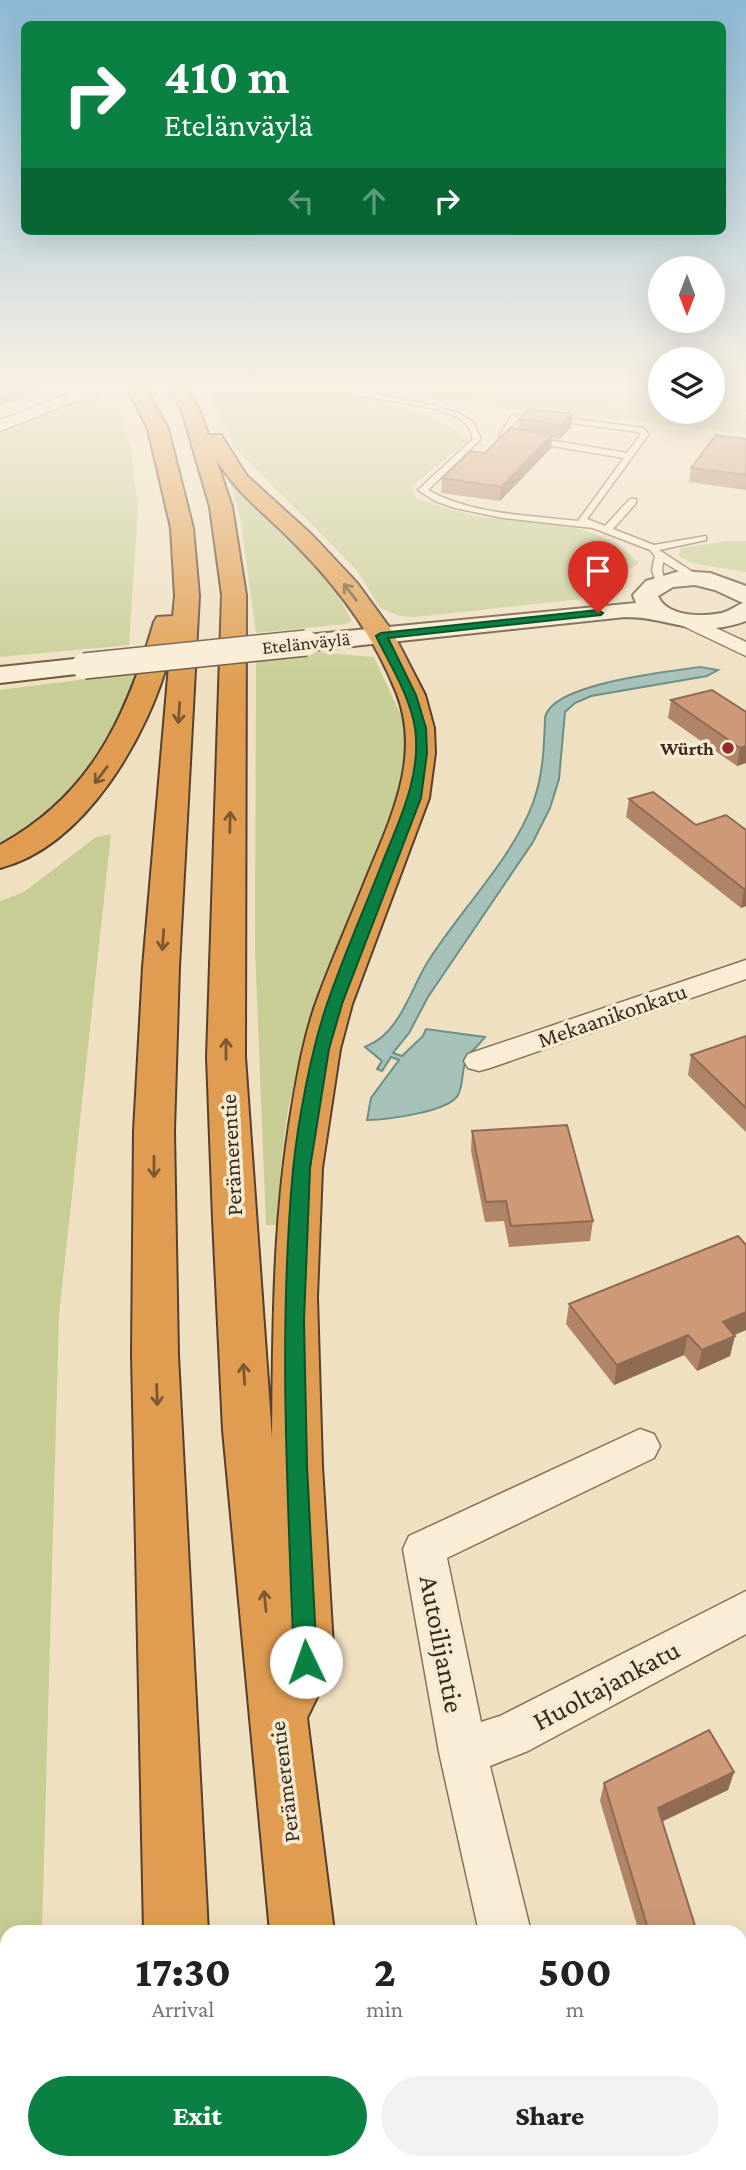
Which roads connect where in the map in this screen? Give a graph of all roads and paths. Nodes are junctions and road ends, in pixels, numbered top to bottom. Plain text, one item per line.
1 (172, 485) edge
2 (213, 485) edge
3 (245, 485) edge
4 (427, 485) edge
5 (608, 485) edge
6 (633, 502) dead end
7 (569, 513) dead end
8 (582, 520) junction
9 (592, 525) junction
10 (182, 528) junction
11 (607, 530) junction
12 (703, 538) dead end
13 (657, 552) junction
14 (700, 580) junction
15 (653, 596) junction
16 (742, 603) edge
17 (688, 621) junction
18 (378, 631) junction
19 (746, 650) edge
20 (83, 661) junction
21 (0, 664) edge
22 (0, 675) edge
23 (0, 858) edge
24 (746, 969) edge
25 (479, 1061) dead end
26 (640, 1446) dead end
27 (746, 1611) edge
28 (277, 1718) junction
29 (463, 1752) junction
30 (176, 1925) edge
31 (301, 1925) edge
32 (503, 1925) edge

1 - 10 highway
28 -> 2 highway, Perämerentie
18 -> 3 highway
4 - 9 lane
5 - 8 lane
6 - 11 lane
7 - 8 lane
8 - 9 lane
9 - 11 lane
10 -> 23 highway
10 -> 30 highway
11 - 13 lane
12 - 13 lane
13 - 14 lane
13 - 15 lane
14 - 15 main road, Etelänväylä
14 - 16 main road, Etelänväylä
15 - 17 main road
15 - 18 main road, Etelänväylä
16 - 17 main road
17 - 19 street
18 - 20 main road, Etelänväylä, bridge
18 - 28 highway
20 - 21 main road, Etelänväylä
20 - 22 main road, Etelänväylä
24 - 25 street, Mekaanikonkatu
26 - 29 street, Autoilijantie
27 - 29 street, Huoltajankatu
28 - 31 highway, Perämerentie
29 - 32 street, Autoilijantie

